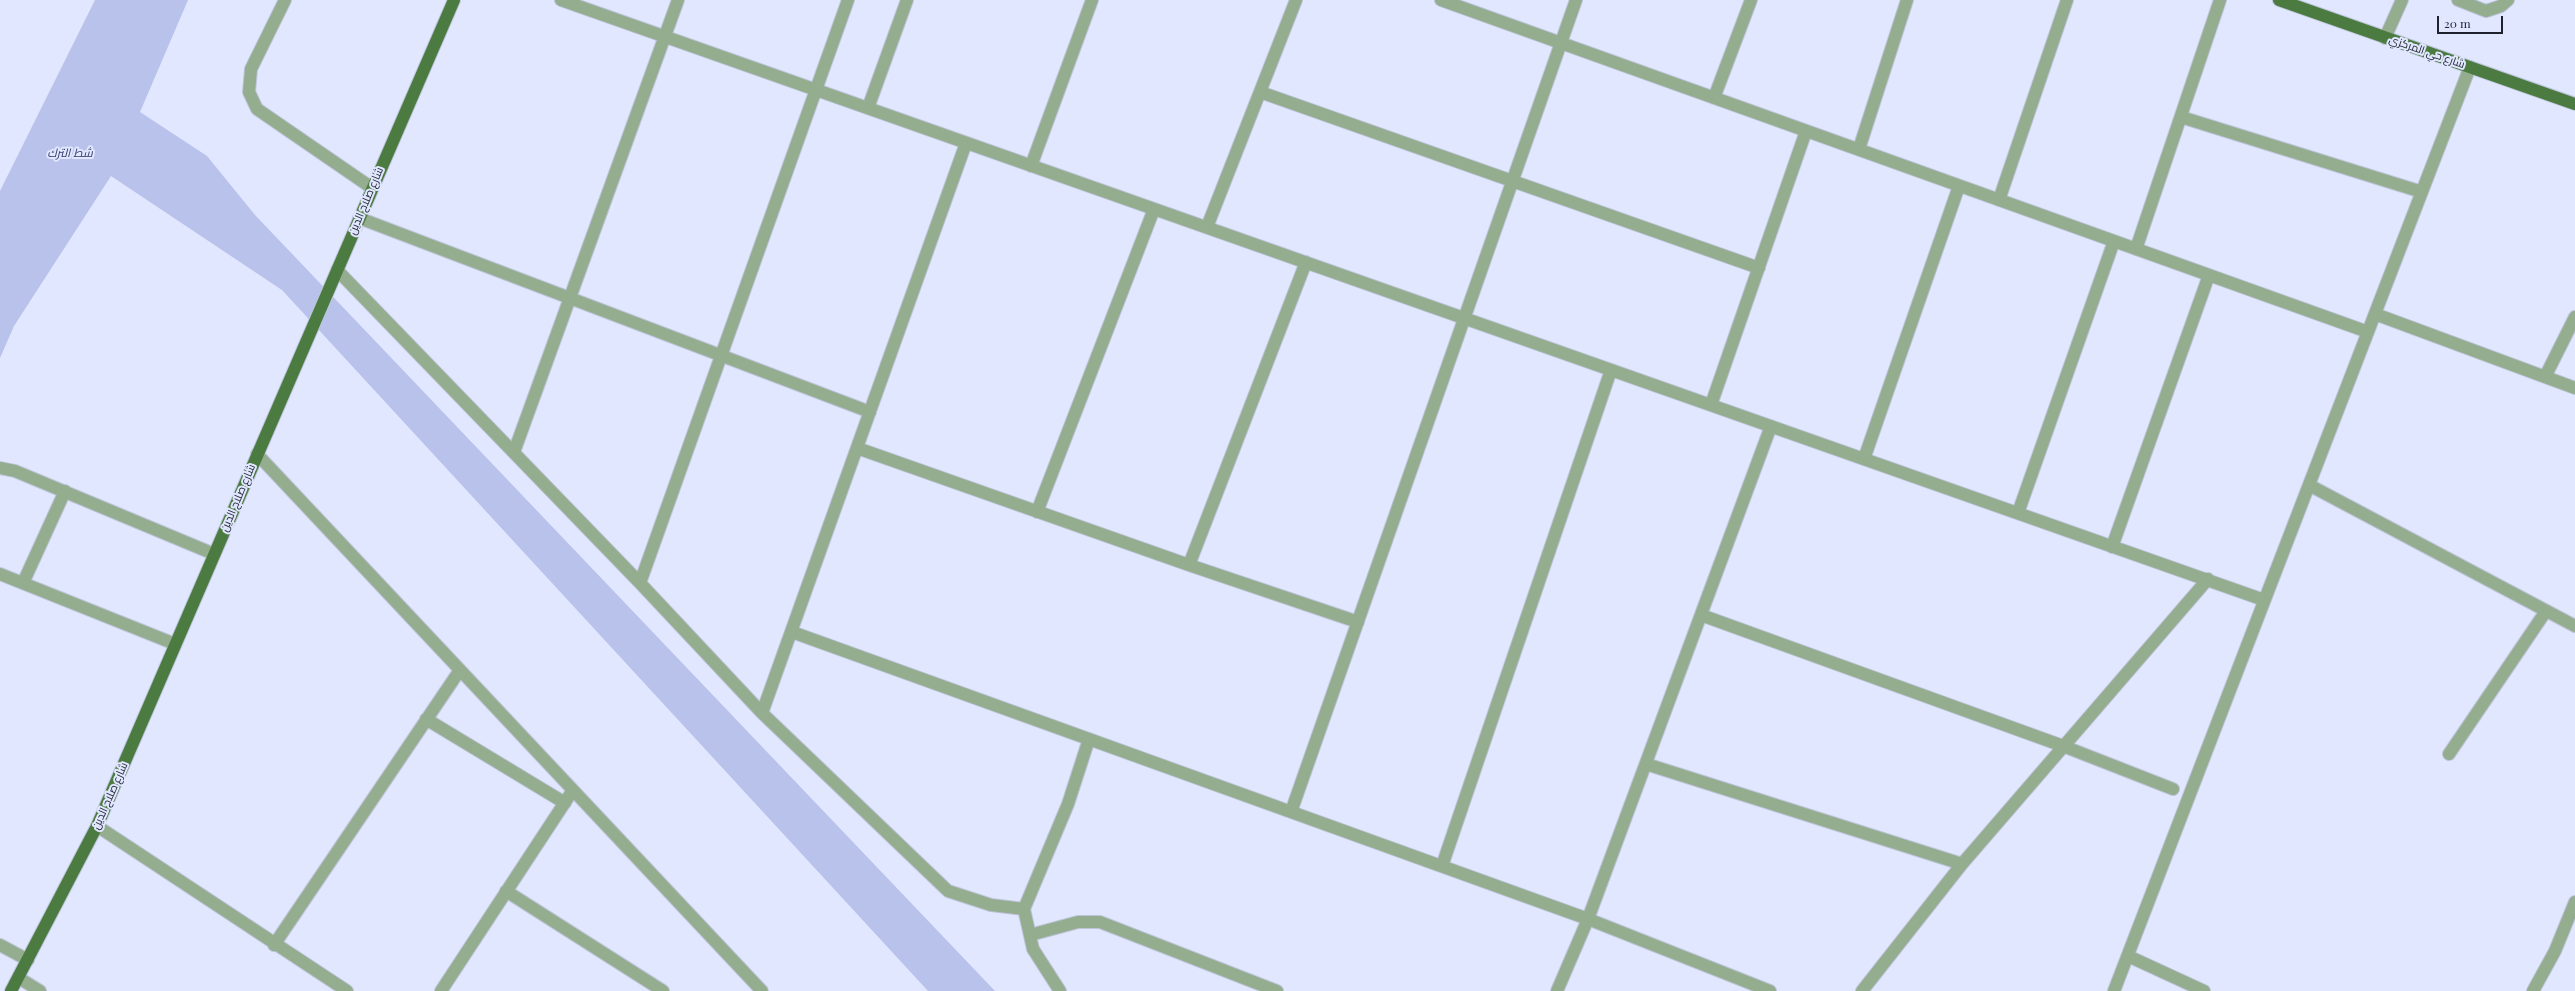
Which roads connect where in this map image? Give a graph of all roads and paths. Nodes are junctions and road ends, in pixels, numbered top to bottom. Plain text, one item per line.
1 (285, 0) edge
2 (454, 0) edge
3 (561, 0) edge
4 (678, 0) edge
5 (848, 0) edge
6 (907, 0) edge
7 (1092, 0) edge
8 (1296, 0) edge
9 (1441, 0) edge
10 (1576, 0) edge
11 (1751, 0) edge
12 (1908, 0) edge
13 (2067, 0) edge
14 (2220, 0) edge
15 (2279, 0) edge
16 (2402, 0) edge
17 (2458, 0) edge
18 (2508, 0) edge
19 (665, 37) junction
20 (2385, 38) junction
21 (1560, 43) junction
22 (2470, 67) junction
23 (816, 90) junction
24 (1260, 92) junction
25 (1714, 98) junction
26 (2574, 103) edge
27 (868, 108) junction
28 (2181, 117) junction
29 (1806, 131) junction
30 (966, 143) junction
31 (1859, 150) junction
32 (1031, 166) junction
33 (1512, 181) junction
34 (1959, 186) junction
35 (372, 188) junction
36 (2422, 192) junction
37 (1999, 200) junction
38 (1154, 209) junction
39 (359, 218) junction
40 (1207, 227) junction
41 (2114, 241) junction
42 (2136, 249) junction
43 (1306, 262) junction
44 (1759, 268) junction
45 (336, 270) junction
46 (2209, 275) junction
47 (570, 298) junction
48 (2375, 314) junction
49 (2575, 317) edge
50 (1464, 318) junction
51 (2368, 332) junction
52 (722, 356) junction
53 (1611, 370) junction
54 (2545, 377) junction
55 (2575, 388) edge
56 (1711, 405) junction
57 (870, 412) junction
58 (1771, 426) junction
59 (856, 448) junction
60 (514, 452) junction
61 (257, 454) junction
62 (1864, 459) junction
63 (0, 468) edge
64 (2309, 486) junction
65 (65, 491) junction
66 (1037, 512) junction
67 (2018, 513) junction
68 (2112, 547) junction
69 (214, 554) junction
70 (1189, 565) junction
71 (0, 574) edge
72 (2208, 579) junction
73 (23, 583) junction
74 (640, 583) junction
75 (2264, 600) junction
76 (2546, 611) junction
77 (1701, 615) junction
78 (1358, 622) junction
79 (2575, 626) edge
80 (792, 632) junction
81 (175, 644) junction
82 (460, 670) junction
83 (762, 713) junction
84 (426, 719) junction
85 (1089, 739) junction
86 (2063, 746) junction
87 (2449, 754) dead end
88 (1646, 764) junction
89 (2173, 789) dead end
90 (573, 790) junction
91 (564, 803) junction
92 (1291, 812) junction
93 (97, 826) junction
94 (1962, 864) junction
95 (1442, 866) junction
96 (506, 891) junction
97 (2574, 905) edge
98 (1024, 909) junction
99 (1588, 919) junction
100 (1030, 935) junction
101 (0, 945) edge
102 (274, 945) junction
103 (2128, 956) junction
104 (28, 960) junction
105 (19, 978) junction
106 (11, 991) edge
107 (40, 991) edge
108 (347, 991) edge
109 (441, 991) edge
110 (663, 991) edge
111 (762, 991) edge
112 (1060, 991) edge
113 (1277, 991) edge
114 (1557, 991) edge
115 (1770, 991) edge
116 (1862, 991) edge
117 (2114, 991) edge
118 (2204, 991) edge
119 (2533, 991) edge

1 - 35 street
2 - 35 main road, شارع صلاح الدين
3 - 19 street
4 - 19 street
5 - 23 street
6 - 27 street
7 - 32 street
8 - 24 street
9 - 21 street
10 - 21 street
11 - 25 street
12 - 31 street
13 - 37 street
14 - 28 street
15 - 20 main road, شارع حي المركزي
16 - 20 street
17 - 18 street
19 - 23 street
19 - 47 street
20 - 22 main road, شارع حي المركزي
21 - 25 street
21 - 33 street
22 - 26 main road, شارع حي المركزي
22 - 36 street
23 - 27 street
23 - 52 street
24 - 33 street
24 - 40 street
25 - 29 street
27 - 30 street
28 - 36 street
28 - 42 street
29 - 31 street
29 - 44 street
30 - 32 street
30 - 57 street
31 - 34 street
32 - 38 street
33 - 44 street
33 - 50 street
34 - 37 street
34 - 62 street
35 - 39 main road, شارع صلاح الدين
36 - 48 street
37 - 41 street
38 - 40 street
38 - 66 street
39 - 45 main road, شارع صلاح الدين
39 - 47 street
40 - 43 street
41 - 42 street
41 - 67 street
42 - 46 street
43 - 50 street
43 - 70 street
44 - 56 street
45 - 60 street
45 - 61 main road, شارع صلاح الدين
46 - 51 street
46 - 68 street
47 - 52 street
47 - 60 street
48 - 51 street
48 - 54 street
49 - 54 street
50 - 53 street
50 - 78 street
51 - 64 street
52 - 57 street
52 - 74 street
53 - 56 street
53 - 95 street
54 - 55 street
56 - 58 street
57 - 59 street
58 - 62 street
58 - 77 street
59 - 66 street
59 - 80 street
60 - 74 street
61 - 69 main road, شارع صلاح الدين
61 - 82 street
62 - 67 street
63 - 65 street
64 - 75 street
64 - 76 street
65 - 69 street
65 - 73 street
66 - 70 street
67 - 68 street
68 - 72 street
69 - 81 main road, شارع صلاح الدين
70 - 78 street
71 - 73 street
72 - 75 street
72 - 86 street
73 - 81 street
74 - 83 street
75 - 103 street
76 - 79 street
76 - 87 street
77 - 86 street
77 - 88 street
78 - 92 street
80 - 83 street
80 - 85 street
81 - 93 main road, شارع صلاح الدين
82 - 84 street
82 - 90 street
83 - 98 street
84 - 91 street
84 - 102 street
85 - 92 street
85 - 98 street
86 - 89 street
86 - 94 street
88 - 94 street
88 - 99 street
90 - 91 street
90 - 111 street
91 - 96 street
92 - 95 street
93 - 102 street
93 - 104 main road, شارع صلاح الدين
94 - 116 street
95 - 99 street
96 - 109 street
96 - 110 street
97 - 119 street
98 - 100 street
99 - 114 street
99 - 115 street
100 - 112 street
100 - 113 street
101 - 104 street
102 - 108 street
103 - 117 street
103 - 118 street
104 - 105 main road, شارع صلاح الدين
105 - 106 main road, شارع صلاح الدين
105 - 107 street

